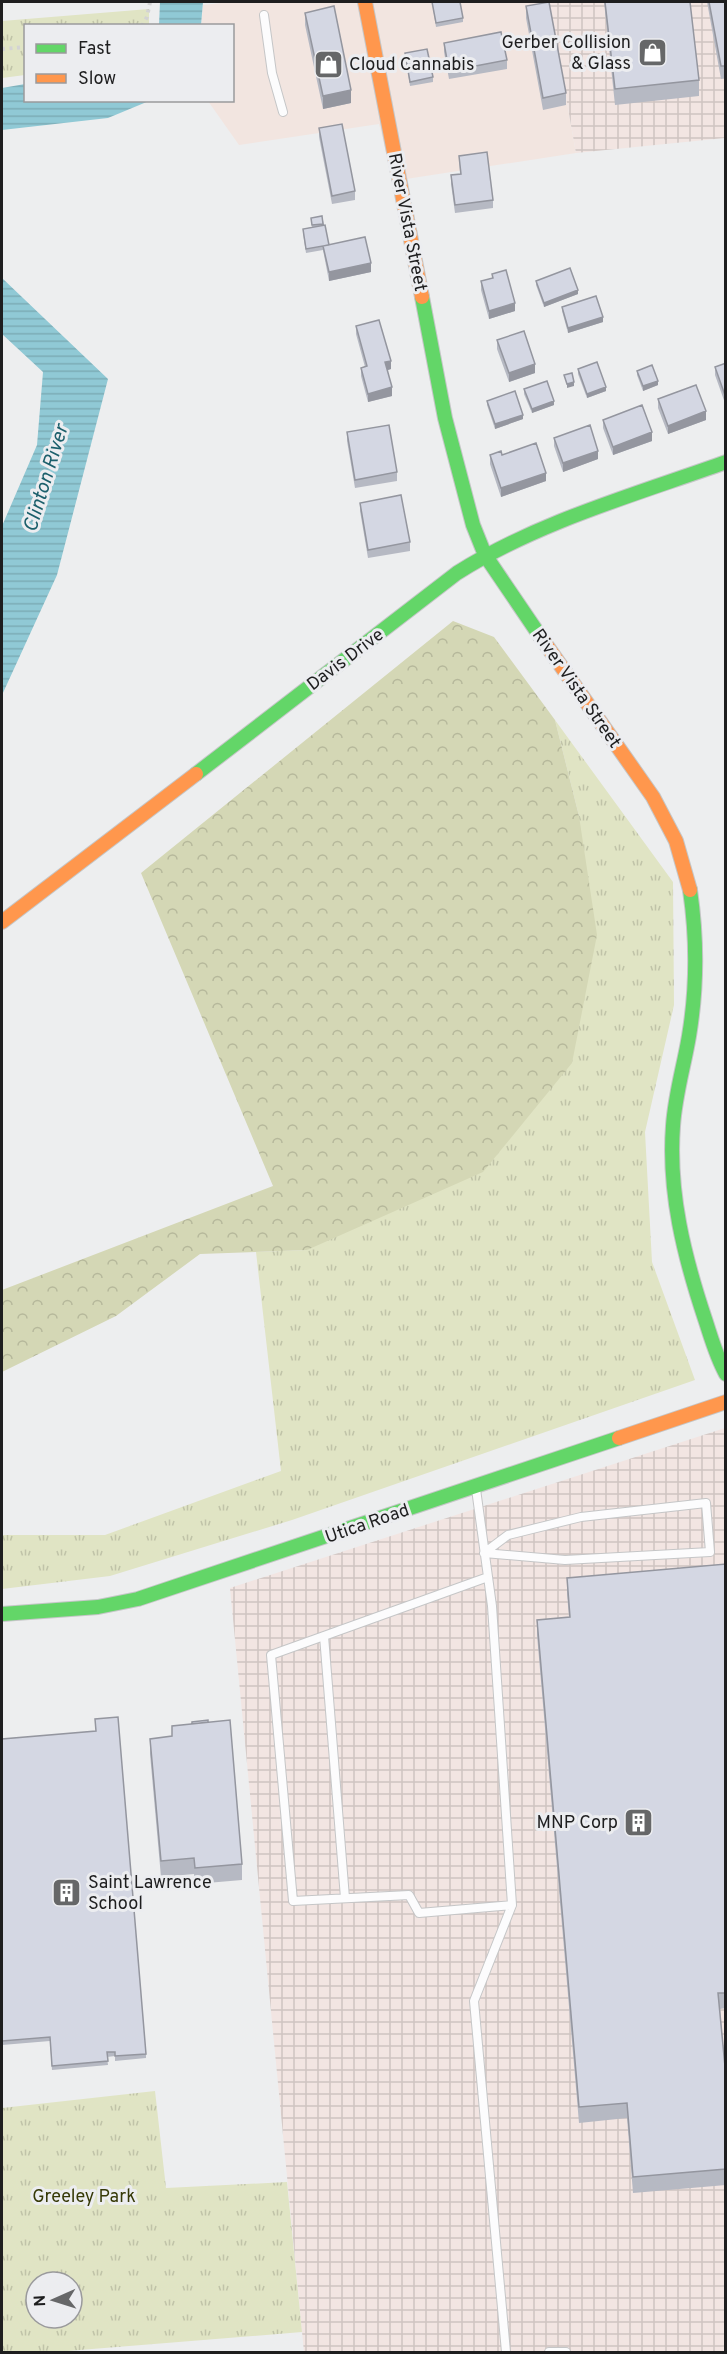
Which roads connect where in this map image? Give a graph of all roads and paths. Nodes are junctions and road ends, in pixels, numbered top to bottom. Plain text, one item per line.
1 (150, 2) edge
2 (365, 2) edge
3 (264, 15) dead end
4 (143, 24) edge
5 (24, 47) edge
6 (2, 49) edge
7 (283, 112) dead end
8 (726, 462) edge
9 (485, 555) junction
10 (2, 922) edge
11 (726, 1374) edge
12 (726, 1402) edge
13 (476, 1486) junction
14 (484, 1553) junction
15 (488, 1577) junction
16 (2, 1614) edge
17 (324, 1636) junction
18 (345, 1898) junction
19 (512, 1905) junction
20 (506, 2352) edge
21 (549, 2352) edge
22 (566, 2352) edge

1 - 4 path
2 - 9 street, River Vista Street
3 - 7 lane
5 - 6 path
8 - 9 street, Davis Drive
9 - 10 street, Davis Drive
9 - 11 street, River Vista Street
12 - 13 street, Utica Road
13 - 14 lane
13 - 16 street, Utica Road
14 - 14 lane
14 - 15 lane
15 - 17 lane
15 - 19 lane
17 - 18 lane
17 - 18 lane
18 - 19 lane
19 - 20 lane
21 - 22 lane

